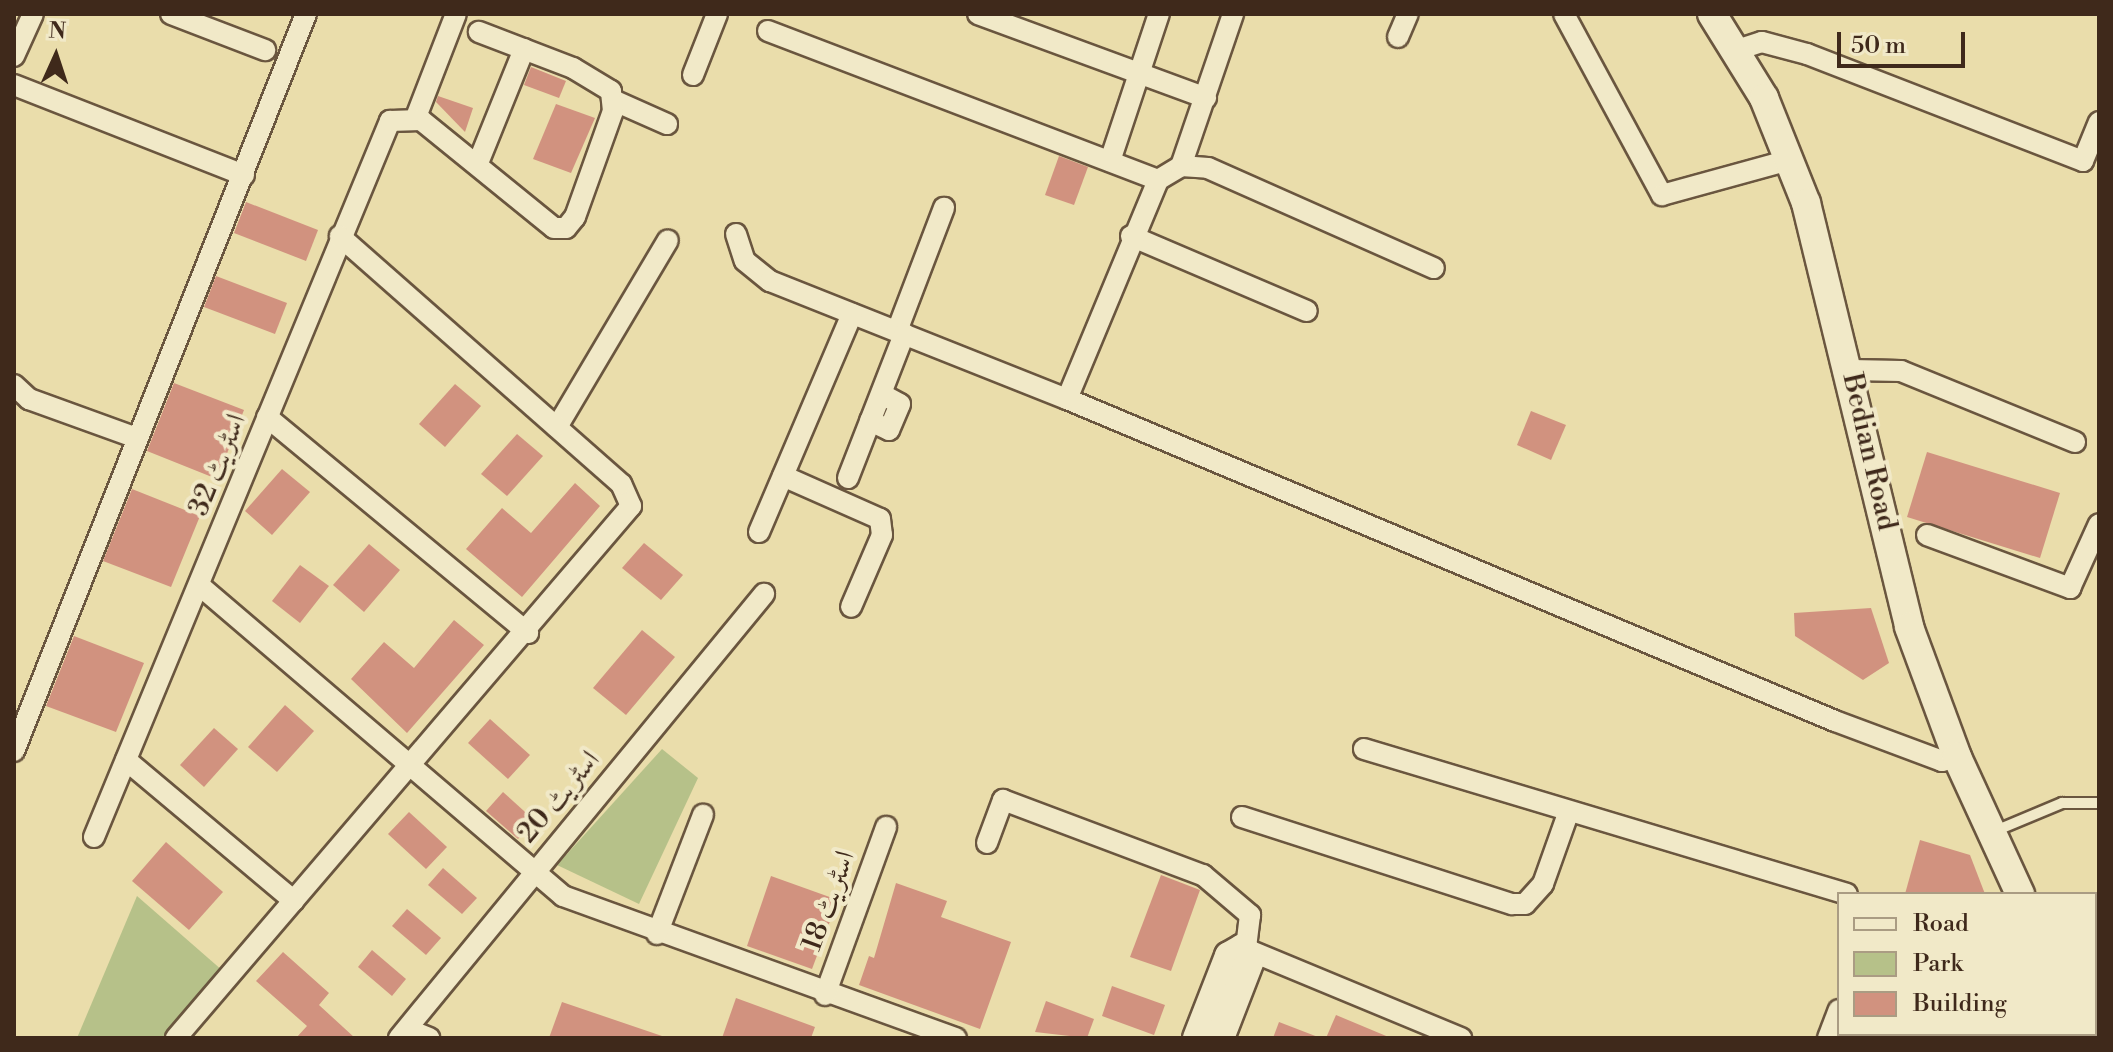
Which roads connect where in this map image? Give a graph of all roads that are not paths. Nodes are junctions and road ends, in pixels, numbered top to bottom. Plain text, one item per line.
1 (33, 14) edge
2 (171, 14) edge
3 (306, 14) edge
4 (456, 14) edge
5 (717, 14) edge
6 (978, 14) edge
7 (1159, 14) edge
8 (1233, 14) edge
9 (1408, 14) edge
10 (1564, 14) edge
11 (1712, 14) edge
12 (768, 31) dead end
13 (479, 32) dead end
14 (1398, 37) dead end
15 (524, 49) junction
16 (265, 50) dead end
17 (1734, 51) junction
18 (14, 56) edge
19 (1140, 74) junction
20 (693, 75) dead end
21 (14, 85) edge
22 (1206, 98) junction
23 (615, 101) junction
24 (406, 117) junction
25 (2099, 122) edge
26 (667, 124) dead end
27 (1789, 160) junction
28 (1110, 161) junction
29 (478, 163) junction
30 (2091, 164) edge
31 (1181, 166) junction
32 (244, 175) junction
33 (1158, 180) junction
34 (944, 208) dead end
35 (736, 234) dead end
36 (340, 236) junction
37 (1131, 236) junction
38 (668, 240) dead end
39 (1434, 268) dead end
40 (1307, 311) dead end
41 (852, 314) junction
42 (900, 333) junction
43 (1851, 370) junction
44 (14, 385) edge
45 (1067, 399) junction
46 (267, 417) junction
47 (557, 427) junction
48 (137, 438) junction
49 (2075, 442) dead end
50 (783, 476) junction
51 (848, 478) dead end
52 (2099, 524) edge
53 (759, 532) dead end
54 (1927, 535) dead end
55 (199, 585) junction
56 (764, 594) dead end
57 (851, 607) dead end
58 (528, 633) junction
59 (1364, 749) dead end
60 (14, 751) edge
61 (1957, 757) junction
62 (126, 760) junction
63 (410, 769) junction
64 (2099, 803) edge
65 (1569, 811) junction
66 (703, 815) dead end
67 (1242, 817) dead end
68 (886, 827) dead end
69 (1989, 833) junction
70 (94, 837) dead end
71 (987, 843) dead end
72 (533, 874) junction
73 (1840, 892) edge
74 (2019, 892) edge
75 (294, 901) junction
76 (657, 934) junction
77 (1246, 949) junction
78 (825, 995) junction
79 (1837, 1015) edge
80 (403, 1034) edge
81 (176, 1038) edge
82 (429, 1038) edge
83 (956, 1038) edge
84 (1197, 1038) edge
85 (1220, 1038) edge
86 (1461, 1038) edge
87 (1828, 1038) edge

1 - 18 street
2 - 16 street
3 - 32 street
4 - 24 street, اسٹریٹ 32
5 - 20 street
6 - 19 street
7 - 19 street
8 - 22 street
9 - 14 street
10 - 27 street
11 - 17 main road, Bedian Road
12 - 28 street
13 - 15 street
15 - 23 street
15 - 29 street
17 - 27 main road, Bedian Road
17 - 30 street
19 - 22 street
19 - 28 street
21 - 32 street
22 - 31 street
23 - 26 street
23 - 29 street
24 - 29 street
24 - 36 street, اسٹریٹ 32
25 - 30 street
27 - 43 main road, Bedian Road
28 - 33 street
31 - 33 street
31 - 39 street
32 - 48 street
33 - 37 street
34 - 42 street
35 - 41 street
36 - 46 street, اسٹریٹ 32
36 - 47 street
37 - 40 street
37 - 45 street
38 - 47 street
41 - 42 street
41 - 50 street
42 - 45 street
42 - 51 street
43 - 49 street
43 - 61 main road, Bedian Road
44 - 48 street
45 - 61 street
46 - 55 street, اسٹریٹ 32
46 - 58 street
47 - 58 street
48 - 60 street
50 - 53 street
50 - 57 street
52 - 54 street
55 - 62 street, اسٹریٹ 32
55 - 63 street
56 - 72 street, اسٹریٹ 20
58 - 63 street
59 - 65 street
61 - 69 main road, Bedian Road
62 - 70 street, اسٹریٹ 32
62 - 75 street
63 - 72 street
63 - 75 street
64 - 69 lane
65 - 67 street
65 - 73 street
66 - 76 street
68 - 78 street, اسٹریٹ 18
69 - 74 main road, Bedian Road
71 - 77 street
72 - 76 street
72 - 80 street, اسٹریٹ 20
75 - 81 street
76 - 78 street
77 - 84 main road
77 - 85 main road
77 - 86 street
78 - 83 street
79 - 87 street
80 - 82 street

